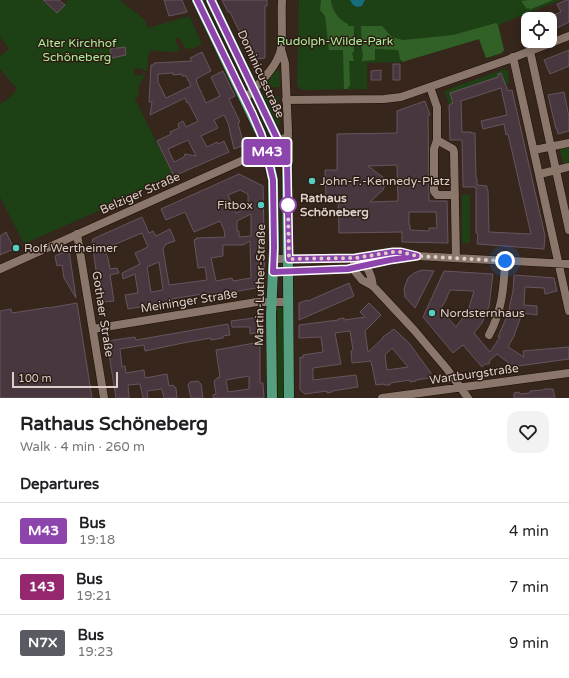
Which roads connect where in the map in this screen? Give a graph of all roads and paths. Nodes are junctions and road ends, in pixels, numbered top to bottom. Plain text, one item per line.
1 (197, 0) edge
2 (211, 0) edge
3 (282, 0) edge
4 (569, 36) edge
5 (281, 49) junction
6 (530, 51) junction
7 (513, 58) junction
8 (430, 87) junction
9 (253, 90) junction
10 (245, 99) junction
11 (286, 100) junction
12 (288, 136) junction
13 (437, 140) junction
14 (279, 143) junction
15 (569, 143) edge
16 (551, 146) junction
17 (266, 150) junction
18 (534, 150) junction
19 (287, 159) junction
20 (569, 167) edge
21 (556, 170) junction
22 (540, 174) junction
23 (455, 195) junction
24 (569, 230) edge
25 (77, 234) junction
26 (417, 256) junction
27 (355, 258) junction
28 (456, 258) junction
29 (274, 259) junction
30 (289, 259) junction
31 (505, 261) junction
32 (559, 264) junction
33 (569, 264) edge
34 (366, 266) junction
35 (0, 269) edge
36 (352, 269) junction
37 (289, 271) junction
38 (273, 272) junction
39 (373, 286) junction
40 (272, 302) junction
41 (289, 302) junction
42 (569, 311) edge
43 (93, 329) junction
44 (489, 335) dead end
45 (569, 373) edge
46 (461, 387) junction
47 (104, 398) edge
48 (272, 398) edge
49 (289, 398) edge
50 (382, 398) edge
51 (468, 398) edge

1 - 10 main road, Dominicusstraße
2 - 9 main road, Dominicusstraße
3 - 5 street
4 - 6 street
5 - 9 street
5 - 11 street
6 - 7 street
6 - 16 street
7 - 8 street
7 - 18 street
8 - 11 street
8 - 13 street
9 - 10 street
9 - 14 main road, Dominicusstraße
10 - 17 main road, Dominicusstraße
11 - 12 street
12 - 14 street, Belziger Straße
12 - 19 street
13 - 23 street
13 - 23 street
14 - 17 street, Belziger Straße
14 - 19 main road, Dominicusstraße
15 - 16 street
16 - 18 street
16 - 21 street
17 - 25 street, Belziger Straße
17 - 29 main road, Martin-Luther-Straße
18 - 22 street
19 - 30 main road
20 - 21 street
21 - 22 street
21 - 24 street
22 - 32 street
23 - 28 street
25 - 35 street, Belziger Straße
25 - 43 street, Gothaer Straße
26 - 27 street
26 - 28 street
26 - 34 street
27 - 30 street
27 - 34 street
27 - 36 street
28 - 31 street
29 - 30 street
29 - 38 main road, Martin-Luther-Straße
30 - 37 main road
31 - 32 street
31 - 44 street
32 - 33 street
32 - 42 street
34 - 36 street
34 - 39 street
36 - 37 street
36 - 39 street
37 - 38 street
37 - 41 main road
38 - 40 main road, Martin-Luther-Straße
39 - 46 street
40 - 41 street, Meininger Straße
40 - 43 street, Meininger Straße
40 - 48 main road, Martin-Luther-Straße
41 - 49 main road
43 - 47 street, Gothaer Straße
45 - 46 street, Wartburgstraße
46 - 50 street, Wartburgstraße
46 - 51 street

